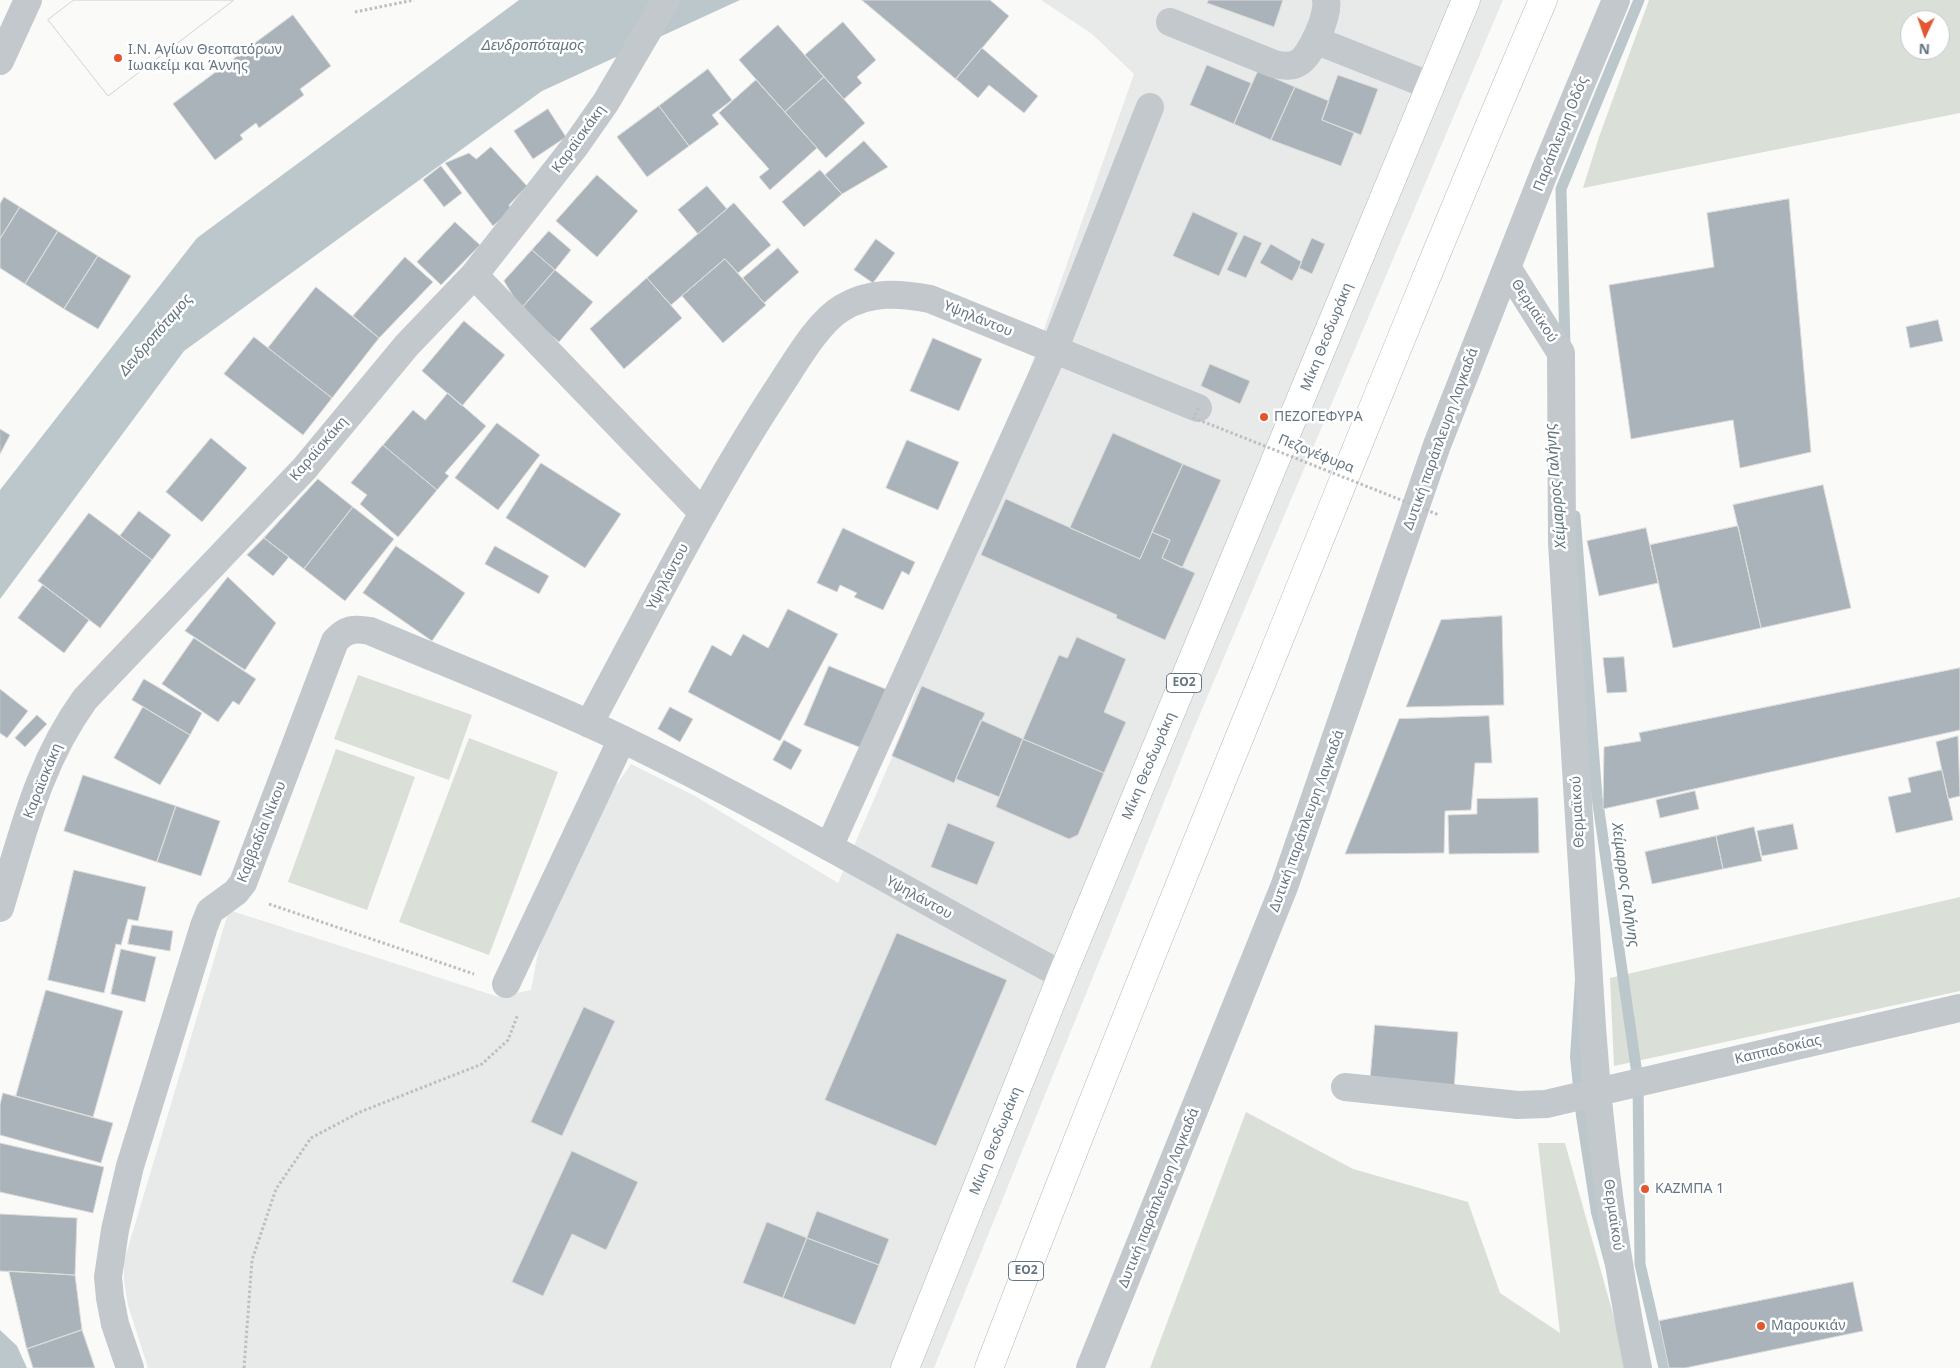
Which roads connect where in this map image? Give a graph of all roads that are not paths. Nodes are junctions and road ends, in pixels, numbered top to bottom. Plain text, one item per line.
1 (28, 0) edge
2 (666, 0) edge
3 (1326, 0) edge
4 (1466, 0) edge
5 (1543, 0) edge
6 (1616, 0) edge
7 (1170, 22) dead end
8 (1315, 40) junction
9 (0, 61) edge
10 (1431, 86) junction
11 (1150, 107) dead end
12 (1508, 269) junction
13 (474, 275) junction
14 (1054, 350) junction
15 (1198, 408) road end
16 (702, 513) junction
17 (589, 724) junction
18 (622, 739) junction
19 (829, 847) junction
20 (0, 908) edge
21 (1062, 975) junction
22 (506, 984) road end
23 (1960, 1008) edge
24 (1345, 1087) dead end
25 (1597, 1094) junction
26 (130, 1368) edge
27 (905, 1368) edge
28 (989, 1368) edge
29 (1090, 1368) edge
30 (1638, 1368) edge

1 - 9 street
2 - 13 street, Καραϊσκάκη
3 - 8 street
4 - 10 highway, Μίκη Θεοδωράκη / ΕΟ2
5 - 28 highway, ΕΟ2
6 - 12 street, Παράπλευρη Οδός
7 - 8 street
8 - 10 street
10 - 21 highway, Μίκη Θεοδωράκη / ΕΟ2
11 - 14 street
12 - 25 street, Θερμαϊκού
12 - 29 street, Δυτική παράπλευρη Λαγκαδά
13 - 16 street
13 - 20 street, Καραϊσκάκη
14 - 15 street, Υψηλάντου
14 - 16 street, Υψηλάντου
14 - 19 street
16 - 17 street, Υψηλάντου
17 - 18 street, Υψηλάντου
17 - 26 street, Καββαδία Νίκου
18 - 19 street, Υψηλάντου
18 - 22 street
19 - 21 street, Υψηλάντου
21 - 27 highway, Μίκη Θεοδωράκη / ΕΟ2
23 - 25 street, Καππαδοκίας
24 - 25 street, Καππαδοκίας
25 - 30 street, Θερμαϊκού

